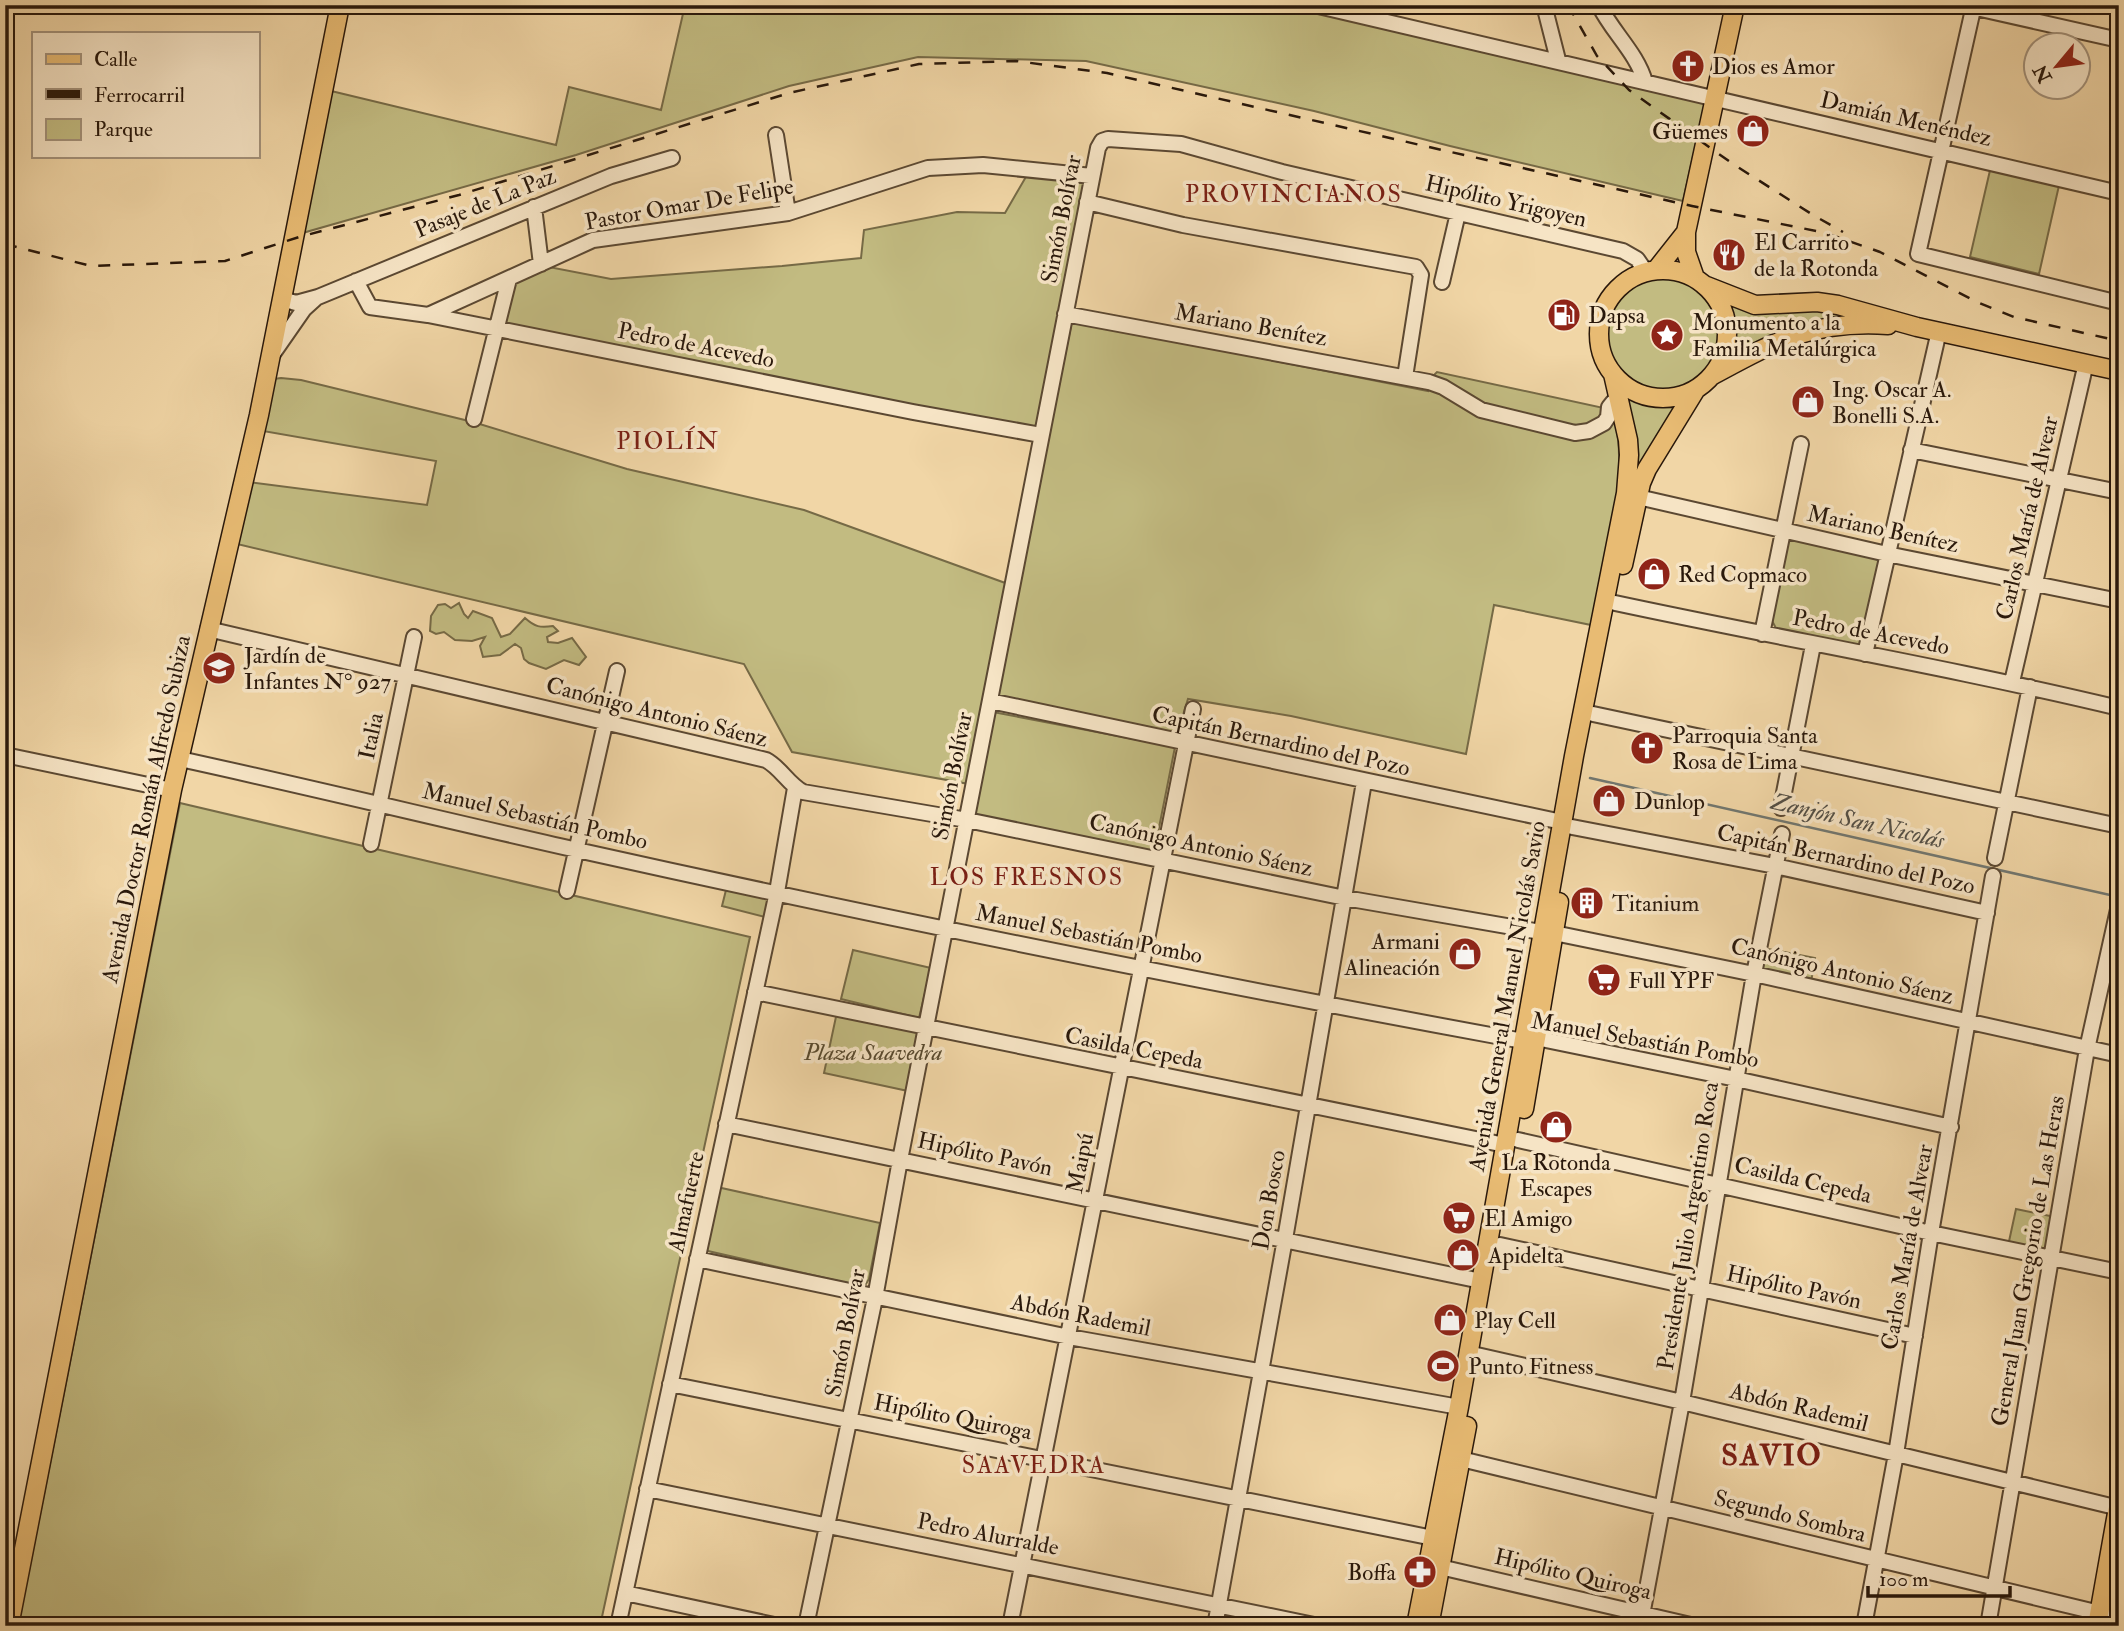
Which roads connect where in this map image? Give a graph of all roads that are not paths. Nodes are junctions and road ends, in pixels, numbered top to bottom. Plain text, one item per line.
1 (340, 5) edge
2 (1544, 5) edge
3 (1599, 5) edge
4 (1735, 5) edge
5 (1324, 6) edge
6 (1970, 6) edge
7 (2119, 40) edge
8 (1558, 60) junction
9 (1645, 82) junction
10 (1716, 98) junction
11 (776, 135) dead end
12 (1102, 141) joint
13 (1941, 151) junction
14 (671, 158) dead end
15 (1092, 176) junction
16 (2119, 193) edge
17 (1087, 202) junction
18 (534, 207) junction
19 (788, 213) junction
20 (1458, 213) junction
21 (1686, 232) junction
22 (541, 264) junction
23 (1651, 271) junction
24 (509, 279) junction
25 (356, 281) junction
26 (1442, 282) dead end
27 (1699, 282) junction
28 (318, 297) junction
29 (282, 299) junction
30 (2119, 303) edge
31 (1065, 314) junction
32 (428, 315) junction
33 (1917, 327) junction
34 (498, 329) junction
35 (1939, 331) junction
36 (270, 359) junction
37 (2086, 363) junction
38 (2119, 371) edge
39 (1613, 374) junction
40 (1713, 375) junction
41 (1405, 377) junction
42 (1696, 389) junction
43 (1619, 402) junction
44 (474, 419) dead end
45 (1041, 435) junction
46 (1801, 444) dead end
47 (1912, 450) junction
48 (2059, 481) junction
49 (2119, 492) edge
50 (1638, 497) junction
51 (1784, 531) junction
52 (1887, 554) junction
53 (2035, 583) junction
54 (2119, 601) edge
55 (1615, 603) junction
56 (208, 629) junction
57 (1762, 634) junction
58 (414, 637) dead end
59 (1813, 645) junction
60 (1865, 654) junction
61 (617, 671) dead end
62 (407, 677) junction
63 (2012, 682) junction
64 (2031, 687) junction
65 (990, 701) junction
66 (2119, 708) edge
67 (1193, 709) dead end
68 (1593, 714) junction
69 (605, 722) junction
70 (1186, 744) junction
71 (5, 755) edge
72 (1790, 755) junction
73 (180, 759) junction
74 (1364, 782) junction
75 (795, 788) junction
76 (172, 790) junction
77 (380, 803) junction
78 (2007, 803) junction
79 (1781, 808) dead end
80 (967, 820) junction
81 (1567, 825) junction
82 (2119, 826) edge
83 (1782, 834) dead end
84 (371, 844) dead end
85 (576, 850) junction
86 (1995, 858) dead end
87 (1163, 860) junction
88 (1775, 866) junction
89 (1993, 876) dead end
90 (567, 891) dead end
91 (777, 892) junction
92 (1345, 898) junction
93 (2119, 905) edge
94 (1987, 913) junction
95 (945, 929) junction
96 (1548, 933) junction
97 (1143, 967) junction
98 (1754, 974) junction
99 (755, 992) junction
100 (1326, 1005) junction
101 (1968, 1023) junction
102 (926, 1029) junction
103 (1530, 1040) junction
104 (2087, 1049) junction
105 (2119, 1055) edge
106 (1122, 1069) junction
107 (1736, 1079) junction
108 (1308, 1106) junction
109 (726, 1124) junction
110 (1951, 1127) junction
111 (1511, 1142) junction
112 (900, 1160) junction
113 (1717, 1184) junction
114 (1095, 1201) junction
115 (1931, 1234) junction
116 (1285, 1239) junction
117 (1500, 1245) junction
118 (697, 1259) junction
119 (2051, 1259) junction
120 (2119, 1272) edge
121 (1481, 1281) junction
122 (1700, 1291) junction
123 (875, 1298) junction
124 (1915, 1336) junction
125 (1069, 1337) junction
126 (1474, 1354) junction
127 (1261, 1372) junction
128 (670, 1384) junction
129 (1682, 1402) junction
130 (1459, 1407) junction
131 (851, 1420) junction
132 (1896, 1454) junction
133 (1044, 1458) junction
134 (1461, 1459) junction
135 (2013, 1480) junction
136 (647, 1489) junction
137 (1237, 1500) junction
138 (1663, 1508) junction
139 (2117, 1514) edge
140 (825, 1525) junction
141 (1433, 1538) junction
142 (2119, 1552) edge
143 (1875, 1560) junction
144 (1023, 1564) junction
145 (1440, 1567) junction
146 (1994, 1587) junction
147 (625, 1593) junction
148 (1219, 1605) junction
149 (1642, 1620) edge
150 (2103, 1620) edge
151 (9, 1626) edge
152 (618, 1626) edge
153 (779, 1626) edge
154 (806, 1626) edge
155 (1010, 1626) edge
156 (1215, 1626) edge
157 (1319, 1626) edge
158 (1416, 1626) edge
159 (1429, 1626) edge
160 (1695, 1626) edge
161 (1864, 1626) edge
162 (1988, 1626) edge

1 - 29 main road, Avenida Doctor Román Alfredo Subiza
2 - 8 street
3 - 9 street
4 - 10 main road, Avenida General Manuel Nicolás Savio
5 - 8 street, Damián Menéndez
6 - 7 street
6 - 13 street
8 - 9 street, Damián Menéndez
9 - 10 street, Damián Menéndez
10 - 13 street, Damián Menéndez
10 - 21 main road, Avenida General Manuel Nicolás Savio
11 - 19 street
12 - 15 street, Simón Bolívar
12 - 20 street, Hipólito Yrigoyen
13 - 16 street, Damián Menéndez
13 - 30 street
14 - 18 street, Pasaje de La Paz
15 - 17 street, Simón Bolívar
15 - 19 street, Pastor Omar De Felipe
17 - 31 street, Simón Bolívar
17 - 41 street
18 - 22 street
18 - 25 street, Pasaje de La Paz
19 - 22 street, Pastor Omar De Felipe
20 - 23 street, Hipólito Yrigoyen
20 - 26 street
21 - 23 main road, Avenida General Manuel Nicolás Savio
21 - 27 main road, Avenida General Manuel Nicolás Savio
22 - 24 street, Pastor Omar De Felipe
23 - 27 main road
23 - 39 main road, Avenida General Manuel Nicolás Savio
24 - 32 street, Pastor Omar De Felipe
24 - 34 street
25 - 28 street, Pasaje de La Paz
25 - 32 street, Pedro de Acevedo
27 - 33 main road
27 - 40 main road, Avenida General Manuel Nicolás Savio
28 - 29 street, Pasaje de La Paz
28 - 36 street, Pasaje de La Paz
29 - 36 main road, Avenida Doctor Román Alfredo Subiza
31 - 41 street, Mariano Benítez
31 - 45 street, Simón Bolívar
32 - 34 street, Pedro de Acevedo
33 - 35 main road
33 - 40 main road
34 - 44 street
34 - 45 street, Pedro de Acevedo
35 - 37 main road
35 - 47 street
36 - 56 main road, Avenida Doctor Román Alfredo Subiza
37 - 38 main road
37 - 48 street, Carlos María de Alvear
39 - 42 main road, Avenida General Manuel Nicolás Savio
39 - 43 main road, Avenida General Manuel Nicolás Savio
40 - 42 main road, Avenida General Manuel Nicolás Savio
41 - 43 street, Mariano Benítez
42 - 50 main road, Avenida General Manuel Nicolás Savio
43 - 81 main road, Avenida General Manuel Nicolás Savio
45 - 65 street, Simón Bolívar
46 - 51 street
47 - 48 street
47 - 52 street
48 - 49 street
48 - 53 street, Carlos María de Alvear
50 - 51 street, Mariano Benítez
50 - 55 main road, Avenida General Manuel Nicolás Savio
51 - 52 street, Mariano Benítez
51 - 57 street
52 - 53 street, Mariano Benítez
52 - 60 street
53 - 54 street, Mariano Benítez
53 - 63 street, Carlos María de Alvear
55 - 57 street, Pedro de Acevedo
55 - 68 main road, Avenida General Manuel Nicolás Savio
56 - 62 street, Canónigo Antonio Sáenz
56 - 73 main road, Avenida Doctor Román Alfredo Subiza
57 - 59 street, Pedro de Acevedo
58 - 62 street, Italia
59 - 60 street, Pedro de Acevedo
59 - 72 street
60 - 63 street, Pedro de Acevedo
61 - 69 street
62 - 69 street, Canónigo Antonio Sáenz
62 - 77 street, Italia
63 - 64 street, Pedro de Acevedo
64 - 66 street, Pedro de Acevedo
64 - 78 street
65 - 70 street, Capitán Bernardino del Pozo
65 - 80 street, Simón Bolívar
67 - 70 street, Maipú
68 - 72 street
68 - 81 main road, Avenida General Manuel Nicolás Savio
69 - 75 street, Canónigo Antonio Sáenz
69 - 85 street
70 - 74 street, Capitán Bernardino del Pozo
70 - 87 street, Maipú
71 - 76 street
72 - 78 street
72 - 79 street
73 - 76 main road, Avenida Doctor Román Alfredo Subiza
73 - 77 street, Manuel Sebastián Pombo
74 - 81 street, Capitán Bernardino del Pozo
74 - 92 street, Don Bosco
75 - 80 street, Canónigo Antonio Sáenz
75 - 91 street, Almafuerte
76 - 151 main road, Avenida Doctor Román Alfredo Subiza
77 - 84 street, Italia
77 - 85 street, Manuel Sebastián Pombo
78 - 82 street
78 - 86 street
80 - 87 street, Canónigo Antonio Sáenz
80 - 95 street, Simón Bolívar
81 - 88 street, Capitán Bernardino del Pozo
81 - 96 main road, Avenida General Manuel Nicolás Savio
83 - 88 street, Presidente Julio Argentino Roca
85 - 90 street
85 - 91 street, Manuel Sebastián Pombo
87 - 92 street, Canónigo Antonio Sáenz
87 - 97 street, Maipú
88 - 94 street, Capitán Bernardino del Pozo
88 - 98 street, Presidente Julio Argentino Roca
89 - 94 street, Carlos María de Alvear
91 - 95 street, Manuel Sebastián Pombo
91 - 99 street, Almafuerte
92 - 96 street, Canónigo Antonio Sáenz
92 - 100 street, Don Bosco
93 - 104 street, General Juan Gregorio de Las Heras
94 - 101 street, Carlos María de Alvear
95 - 97 street, Manuel Sebastián Pombo
95 - 102 street, Simón Bolívar
96 - 98 street, Canónigo Antonio Sáenz
96 - 103 main road, Avenida General Manuel Nicolás Savio
97 - 100 street, Manuel Sebastián Pombo
97 - 106 street, Maipú
98 - 101 street, Canónigo Antonio Sáenz
98 - 107 street, Presidente Julio Argentino Roca
99 - 102 street, Casilda Cepeda
99 - 109 street, Almafuerte
100 - 103 street, Manuel Sebastián Pombo
100 - 108 street, Don Bosco
101 - 104 street, Canónigo Antonio Sáenz
101 - 110 street, Carlos María de Alvear
102 - 106 street, Casilda Cepeda
102 - 112 street, Simón Bolívar
103 - 107 street, Manuel Sebastián Pombo
103 - 111 main road, Avenida General Manuel Nicolás Savio
104 - 105 street, Canónigo Antonio Sáenz
104 - 119 street, General Juan Gregorio de Las Heras
106 - 108 street, Casilda Cepeda
106 - 114 street, Maipú
107 - 110 street, Manuel Sebastián Pombo
107 - 113 street, Presidente Julio Argentino Roca
108 - 111 street, Casilda Cepeda
108 - 116 street, Don Bosco
109 - 112 street, Hipólito Pavón
109 - 118 street, Almafuerte
110 - 115 street, Carlos María de Alvear
111 - 113 street, Casilda Cepeda
111 - 117 main road, Avenida General Manuel Nicolás Savio
111 - 121 main road, Avenida General Manuel Nicolás Savio
112 - 114 street, Hipólito Pavón
112 - 123 street, Simón Bolívar
113 - 115 street, Casilda Cepeda
113 - 122 street, Presidente Julio Argentino Roca
114 - 116 street, Hipólito Pavón
114 - 125 street, Maipú
115 - 119 street, Casilda Cepeda
115 - 124 street, Carlos María de Alvear
116 - 121 street, Hipólito Pavón
116 - 127 street, Don Bosco
117 - 122 street, Hipólito Pavón
117 - 126 main road, Avenida General Manuel Nicolás Savio
118 - 123 street, Abdón Rademil
118 - 128 street, Almafuerte
119 - 120 street, Casilda Cepeda
119 - 135 street, General Juan Gregorio de Las Heras
121 - 126 main road, Avenida General Manuel Nicolás Savio
122 - 124 street, Hipólito Pavón
122 - 129 street, Presidente Julio Argentino Roca
123 - 125 street, Abdón Rademil
123 - 131 street, Simón Bolívar
124 - 132 street, Carlos María de Alvear
125 - 127 street, Abdón Rademil
125 - 133 street, Maipú
126 - 129 street, Abdón Rademil
126 - 130 main road, Avenida General Manuel Nicolás Savio
126 - 134 main road, Avenida General Manuel Nicolás Savio
127 - 130 street, Abdón Rademil
127 - 137 street, Don Bosco
128 - 131 street, Hipólito Quiroga
128 - 136 street, Almafuerte
129 - 132 street, Abdón Rademil
129 - 138 street, Presidente Julio Argentino Roca
130 - 141 main road, Avenida General Manuel Nicolás Savio
131 - 133 street, Hipólito Quiroga
131 - 140 street, Simón Bolívar
132 - 135 street, Abdón Rademil
132 - 143 street, Carlos María de Alvear
133 - 137 street, Hipólito Quiroga
133 - 144 street, Maipú
134 - 138 street, Segundo Sombra
134 - 145 main road, Avenida General Manuel Nicolás Savio
135 - 139 street, Abdón Rademil
135 - 146 street, General Juan Gregorio de Las Heras
136 - 140 street, Pedro Alurralde
136 - 147 street, Almafuerte
137 - 141 street, Hipólito Quiroga
137 - 148 street, Don Bosco
138 - 143 street, Segundo Sombra
138 - 149 street, Presidente Julio Argentino Roca
139 - 150 main road
140 - 144 street, Pedro Alurralde
140 - 154 street, Simón Bolívar
141 - 158 main road, Avenida General Manuel Nicolás Savio
142 - 150 main road
143 - 146 street, Segundo Sombra
143 - 161 street, Carlos María de Alvear
144 - 148 street, Pedro Alurralde
144 - 155 street, Maipú
145 - 149 street, Hipólito Quiroga
145 - 159 main road, Avenida General Manuel Nicolás Savio
146 - 150 street, Segundo Sombra
146 - 162 street, General Juan Gregorio de Las Heras
147 - 152 street, Almafuerte
147 - 153 street
148 - 156 street, Don Bosco
148 - 157 street, Pedro Alurralde
149 - 160 street, Hipólito Quiroga

